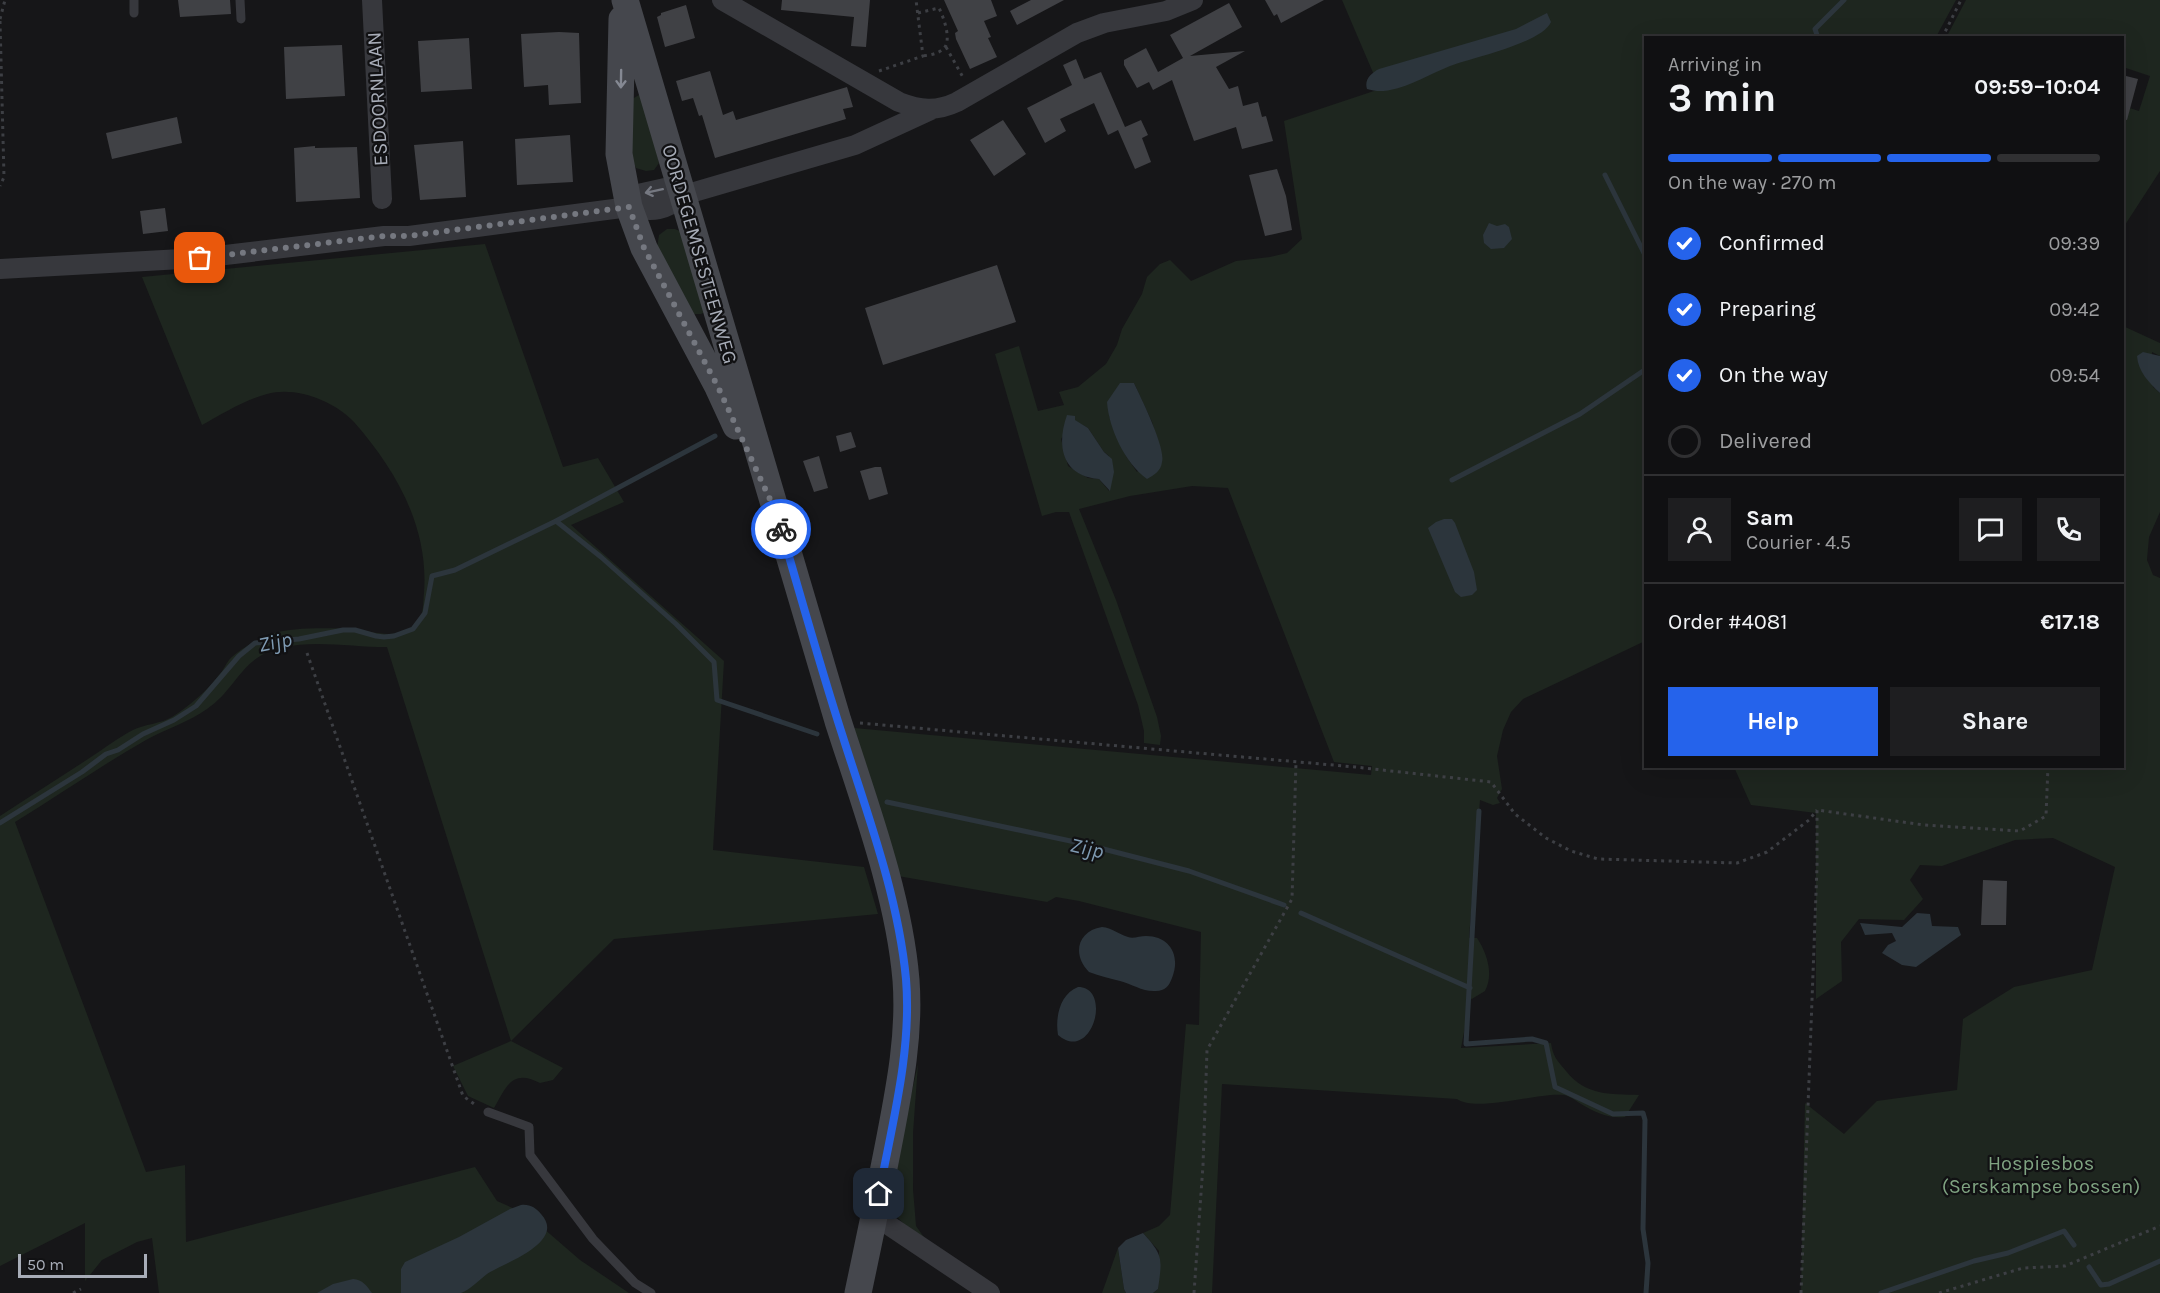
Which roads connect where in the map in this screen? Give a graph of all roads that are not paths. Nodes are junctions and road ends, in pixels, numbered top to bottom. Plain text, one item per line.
1 (134, 0) edge
2 (240, 0) edge
3 (372, 0) edge
4 (623, 0) edge
5 (722, 0) edge
6 (1193, 0) edge
7 (135, 13) dead end
8 (242, 19) dead end
9 (931, 110) junction
10 (684, 195) junction
11 (382, 199) dead end
12 (629, 207) junction
13 (0, 269) edge
14 (774, 508) junction
15 (488, 1112) road end
16 (875, 1216) junction
17 (651, 1293) edge
18 (858, 1293) edge
19 (990, 1293) edge

1 - 7 lane
2 - 8 lane
3 - 11 street, ESDOORNLAAN
4 - 10 street, OORDEGEMSESTEENWEG
4 -> 12 street, OORDEGEMSESTEENWEG
5 - 9 street
6 - 9 street
9 - 10 street
10 - 12 street
10 - 14 street, OORDEGEMSESTEENWEG
12 - 13 street
12 - 14 street, OORDEGEMSESTEENWEG
14 - 16 street, OORDEGEMSESTEENWEG
15 - 17 lane
16 - 18 street, OORDEGEMSESTEENWEG
16 - 19 street

